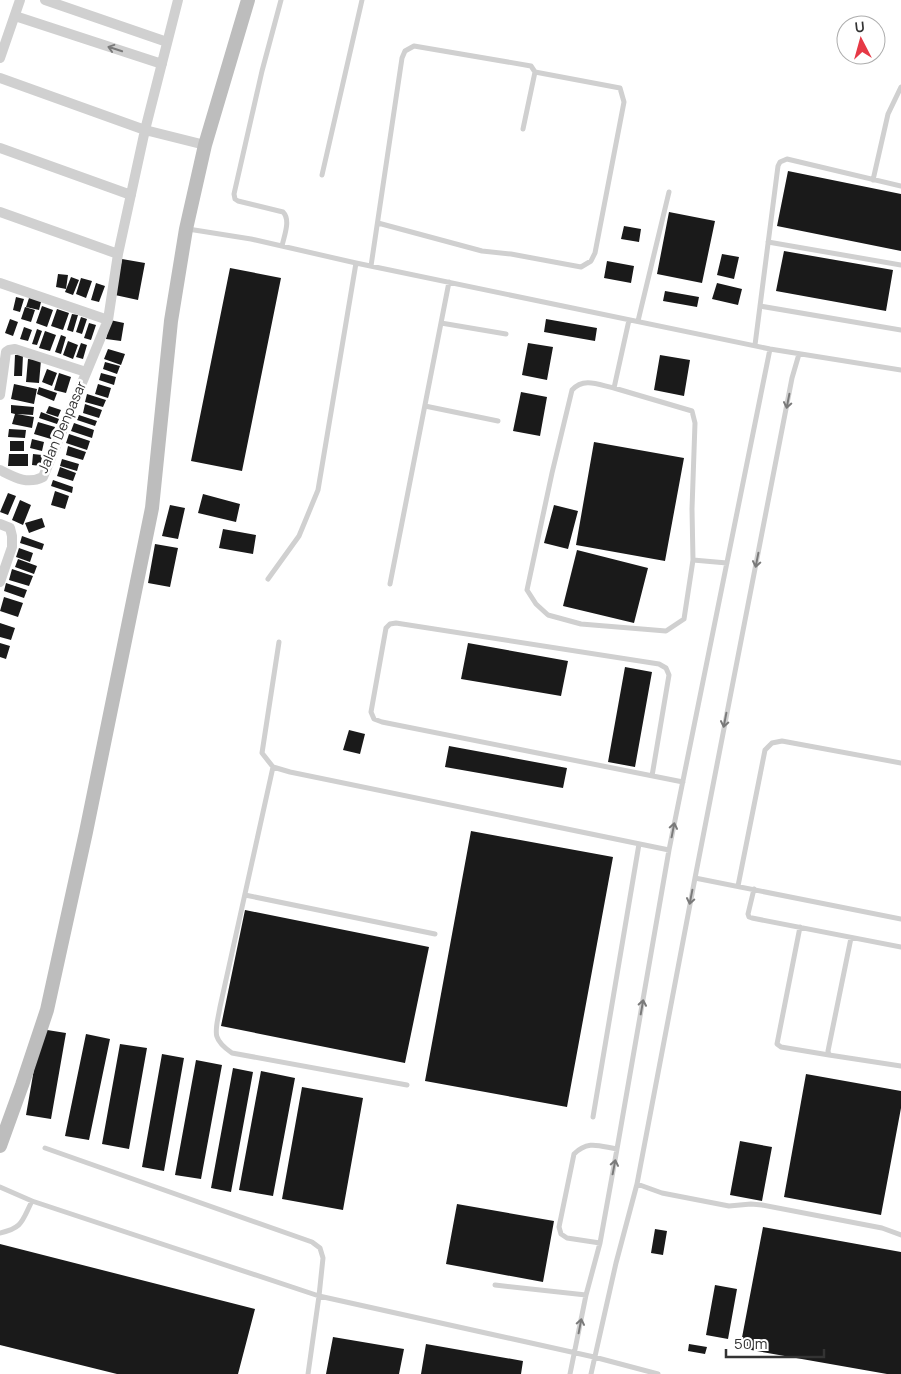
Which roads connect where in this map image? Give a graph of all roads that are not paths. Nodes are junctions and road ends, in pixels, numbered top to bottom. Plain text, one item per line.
1 (20, 0) edge
2 (45, 0) edge
3 (178, 0) edge
4 (248, 0) edge
5 (281, 0) edge
6 (362, 0) edge
7 (15, 16) junction
8 (167, 42) junction
9 (1, 52) edge
10 (162, 64) junction
11 (535, 72) junction
12 (0, 78) edge
13 (901, 86) edge
14 (145, 130) junction
15 (523, 130) dead end
16 (205, 145) junction
17 (0, 148) edge
18 (322, 175) dead end
19 (873, 180) junction
20 (901, 186) edge
21 (669, 192) dead end
22 (131, 195) junction
23 (0, 212) edge
24 (378, 223) junction
25 (186, 229) junction
26 (768, 242) junction
27 (282, 246) junction
28 (118, 254) junction
29 (356, 263) junction
30 (901, 265) edge
31 (371, 266) junction
32 (449, 282) junction
33 (0, 283) edge
34 (760, 306) junction
35 (108, 320) junction
36 (629, 320) junction
37 (638, 321) junction
38 (441, 323) junction
39 (901, 330) edge
40 (506, 334) dead end
41 (755, 345) junction
42 (770, 348) junction
43 (799, 354) junction
44 (901, 370) edge
45 (86, 372) junction
46 (614, 388) junction
47 (0, 395) edge
48 (425, 406) junction
49 (498, 421) dead end
50 (0, 470) edge
51 (0, 524) edge
52 (693, 560) junction
53 (727, 563) junction
54 (268, 579) dead end
55 (0, 582) edge
56 (390, 584) dead end
57 (279, 642) dead end
58 (901, 763) edge
59 (273, 767) junction
60 (652, 776) junction
61 (683, 782) junction
62 (639, 844) junction
63 (669, 850) junction
64 (695, 878) junction
65 (738, 886) junction
66 (754, 889) junction
67 (245, 895) junction
68 (901, 920) edge
69 (800, 927) junction
70 (435, 934) dead end
71 (851, 938) junction
72 (901, 947) edge
73 (829, 1055) junction
74 (901, 1066) edge
75 (406, 1085) dead end
76 (593, 1117) dead end
77 (0, 1146) edge
78 (44, 1148) dead end
79 (617, 1149) junction
80 (637, 1184) junction
81 (0, 1187) edge
82 (32, 1201) junction
83 (0, 1233) edge
84 (901, 1235) edge
85 (600, 1243) junction
86 (495, 1285) dead end
87 (586, 1295) junction
88 (319, 1296) junction
89 (574, 1353) junction
90 (594, 1357) junction
91 (308, 1374) edge
92 (570, 1374) edge
93 (590, 1374) edge
94 (658, 1374) edge

1 - 7 street
2 - 8 street
3 - 8 street
4 - 16 main road
5 - 27 lane
6 - 18 lane
7 - 9 street
10 -> 7 street
8 - 10 street
10 - 14 street
11 - 15 lane
11 - 24 lane
11 - 24 lane
12 - 14 street
13 - 19 lane
14 - 16 street
14 - 22 street
16 - 25 main road
17 - 22 street
19 - 20 lane
19 - 26 lane
21 - 37 lane
22 - 28 street
23 - 28 street
24 - 31 lane
25 - 27 lane
25 - 77 main road
26 - 30 lane
26 - 34 lane
27 - 29 lane
28 - 35 street
29 - 31 lane
29 - 54 lane
31 - 32 lane
32 - 36 lane
32 - 38 lane
33 - 35 street
34 - 39 lane
34 - 41 lane
35 - 45 street
36 - 37 lane
36 - 46 lane
37 - 41 lane
38 - 40 lane
38 - 48 lane
41 - 42 lane
42 - 43 lane
42 - 53 lane
43 - 44 lane
43 -> 64 lane
45 - 47 street, Jalan Denpasar
45 - 50 street, Jalan Denpasar
46 - 52 lane
46 - 52 lane
48 - 49 lane
48 - 56 lane
51 - 55 street
52 - 53 lane
53 - 61 lane
57 - 59 lane
58 - 65 lane
59 - 62 lane
59 - 67 lane
60 - 60 lane
60 - 61 lane
63 -> 61 lane
62 - 63 lane
62 - 76 lane
79 -> 63 lane
64 - 65 lane
64 -> 80 lane
65 - 66 lane
66 - 68 lane
66 - 69 lane
67 - 70 lane
67 - 75 lane
69 - 71 lane
69 - 73 lane
71 - 72 lane
71 - 73 lane
73 - 74 lane
78 - 88 lane
85 -> 79 lane
79 - 85 lane
80 - 84 lane
80 - 90 lane
81 - 82 lane
82 - 83 lane
82 - 88 lane
85 - 87 lane
86 - 87 lane
89 -> 87 lane
88 - 89 lane
88 - 91 lane
89 - 90 lane
89 - 92 lane
90 - 93 lane
90 - 94 lane

